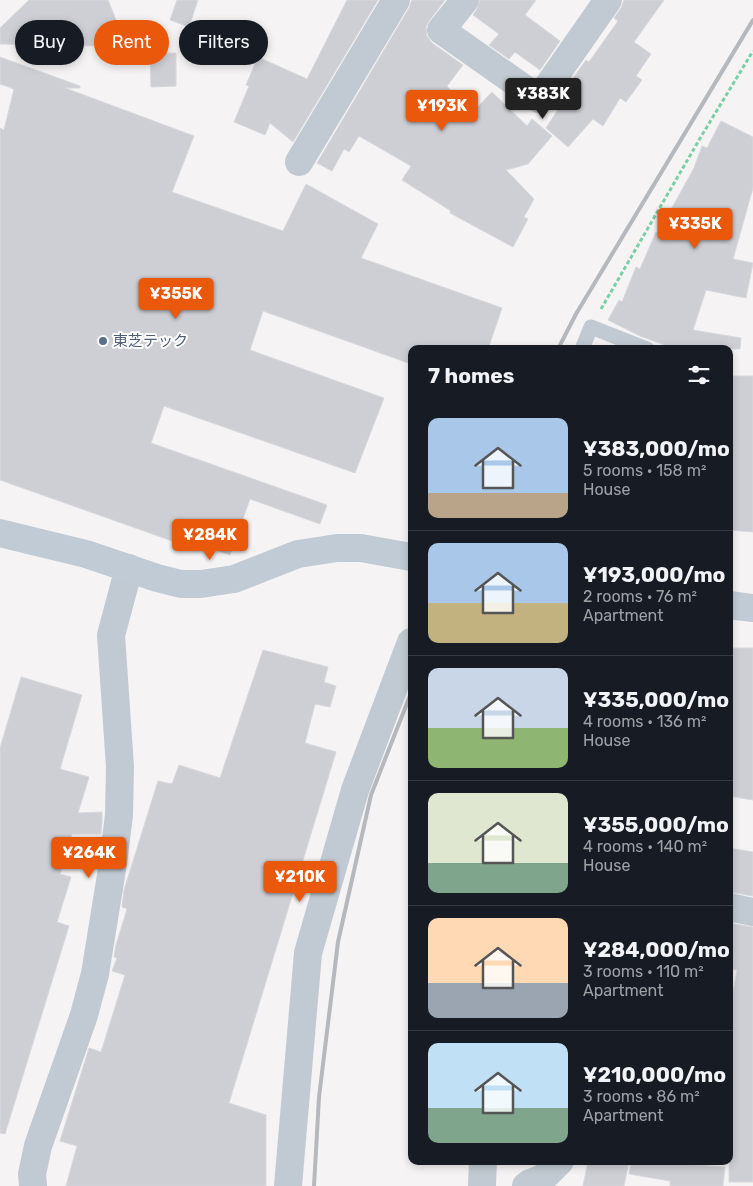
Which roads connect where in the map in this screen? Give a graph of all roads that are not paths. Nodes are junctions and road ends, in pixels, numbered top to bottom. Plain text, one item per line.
1 (396, 0) edge
2 (465, 0) edge
3 (608, 0) edge
4 (299, 162) dead end
5 (584, 345) edge
6 (637, 345) edge
7 (0, 533) edge
8 (408, 556) edge
9 (129, 568) junction
10 (733, 606) edge
11 (753, 608) edge
12 (408, 650) edge
13 (733, 908) edge
14 (753, 912) edge
15 (556, 1165) edge
16 (33, 1186) edge
17 (288, 1186) edge
18 (526, 1186) edge

1 - 4 street
2 - 3 street
5 - 6 lane
7 - 9 street
8 - 9 street
9 - 16 street
10 - 11 street
12 - 17 street
13 - 14 street
15 - 18 street

